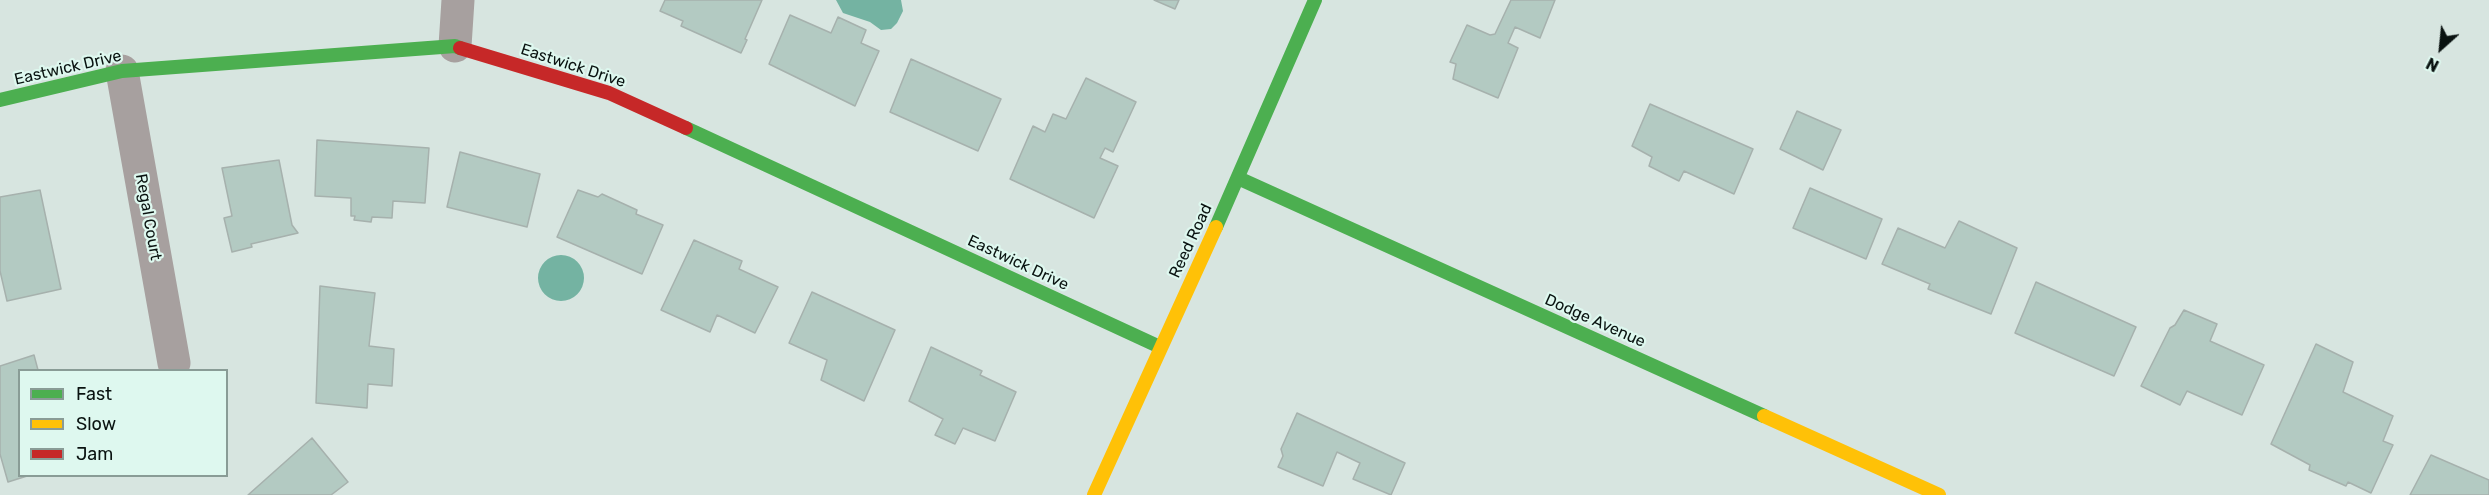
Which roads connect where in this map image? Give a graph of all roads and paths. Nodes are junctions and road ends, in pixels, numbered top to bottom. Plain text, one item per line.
1 (458, 0) edge
2 (1315, 0) edge
3 (455, 46) junction
4 (122, 71) junction
5 (0, 100) edge
6 (1238, 178) junction
7 (1160, 346) junction
8 (174, 363) dead end
9 (1094, 495) edge
10 (1939, 495) edge

1 - 3 street
2 - 6 street, Reed Road
3 - 4 street, Eastwick Drive
3 - 7 street, Eastwick Drive
4 - 5 street, Eastwick Drive
4 - 8 street, Regal Court
6 - 7 street, Reed Road
6 - 10 street, Dodge Avenue
7 - 9 street, Reed Road

